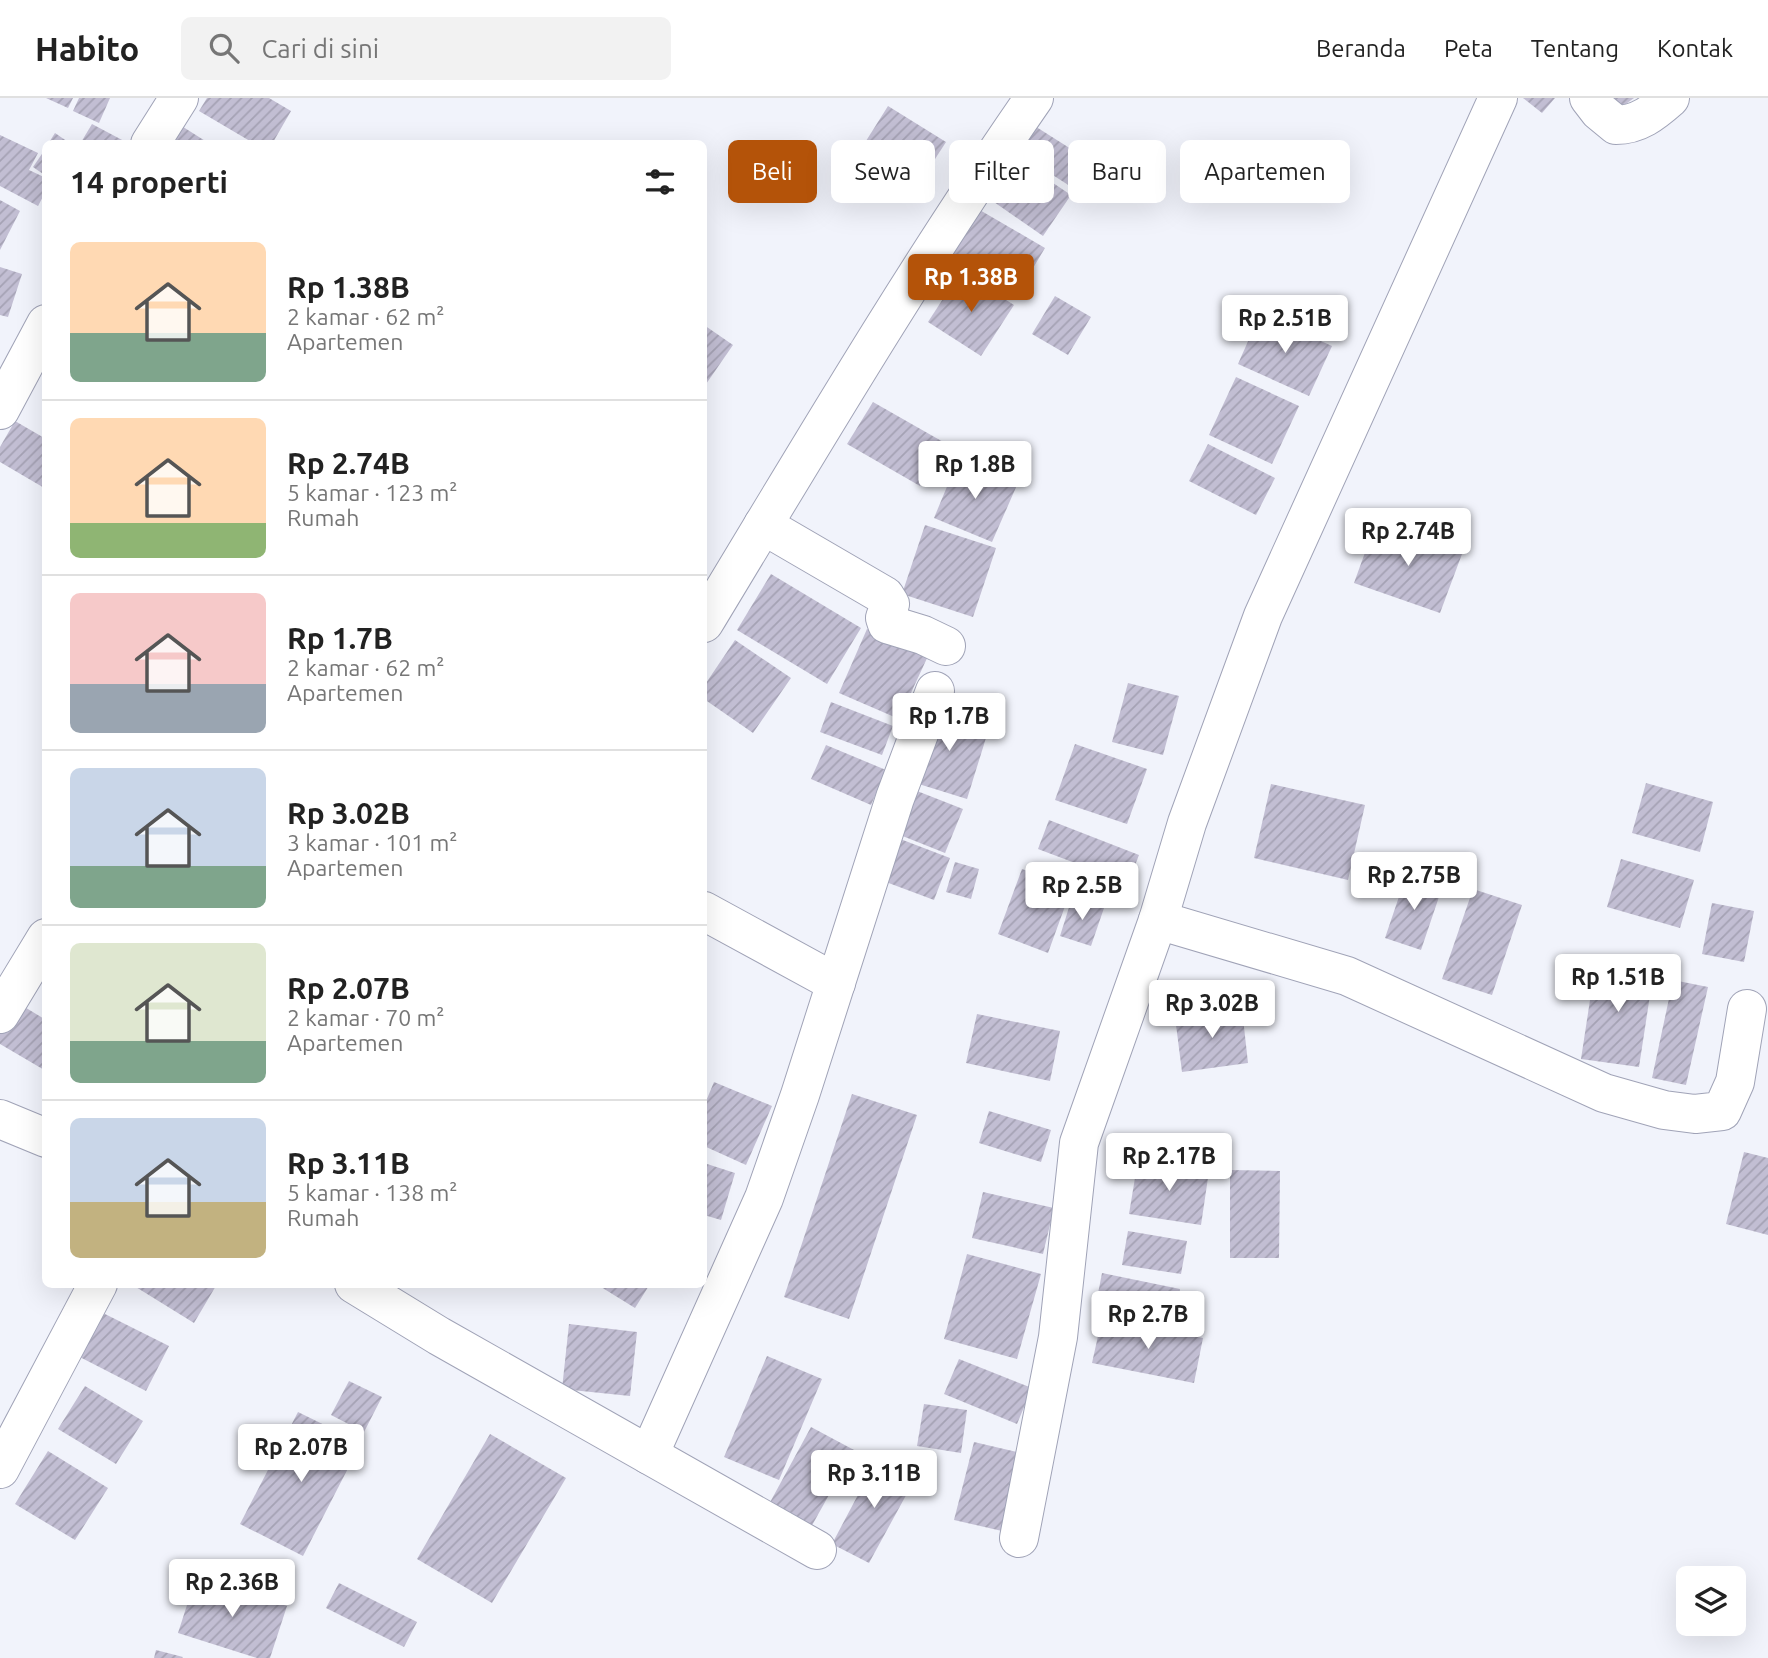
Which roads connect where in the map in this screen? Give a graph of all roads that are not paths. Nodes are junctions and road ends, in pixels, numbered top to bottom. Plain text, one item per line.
1 (179, 98) edge
2 (1034, 98) edge
3 (1498, 98) edge
4 (1589, 98) edge
5 (1670, 98) edge
6 (153, 140) edge
7 (42, 331) edge
8 (0, 410) edge
9 (763, 525) junction
10 (707, 618) edge
11 (946, 646) dead end
12 (935, 691) dead end
13 (707, 913) edge
14 (1158, 920) junction
15 (42, 945) edge
16 (836, 983) junction
17 (1747, 1009) dead end
18 (0, 1014) edge
19 (0, 1119) edge
20 (42, 1136) edge
21 (96, 1288) edge
22 (361, 1288) edge
23 (649, 1455) junction
24 (0, 1469) edge
25 (1019, 1538) dead end
26 (817, 1550) dead end

1 - 6 street
2 - 9 street
3 - 14 street
4 - 5 street
7 - 8 street
9 - 10 street
9 - 11 street
12 - 16 street
13 - 16 street
14 - 17 street
14 - 25 street
15 - 18 street
16 - 23 street
19 - 20 street
21 - 24 street
22 - 23 street
23 - 26 street

